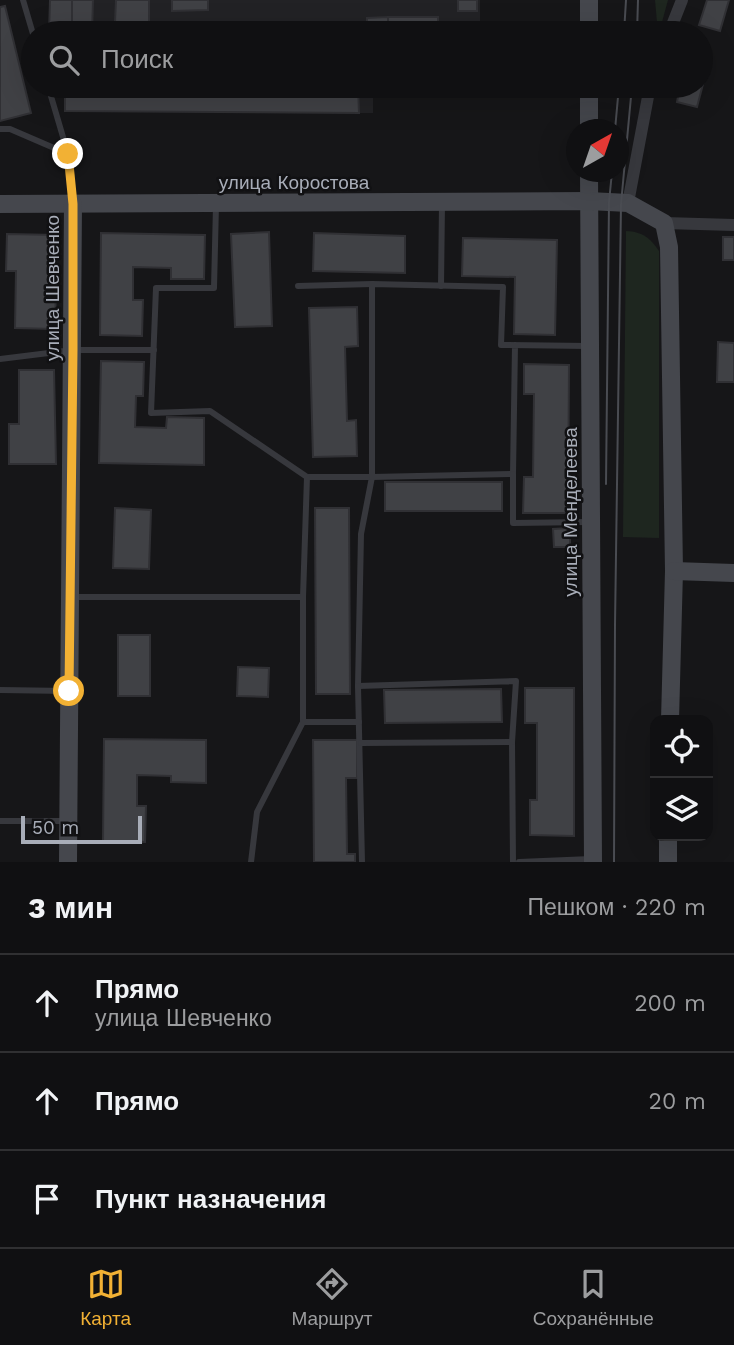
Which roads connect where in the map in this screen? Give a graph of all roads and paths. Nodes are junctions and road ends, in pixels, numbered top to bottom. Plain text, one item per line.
1 (23, 0) edge
2 (589, 0) edge
3 (682, 0) edge
4 (29, 21) edge
5 (589, 21) edge
6 (674, 21) edge
7 (52, 98) edge
8 (589, 98) edge
9 (648, 98) edge
10 (589, 119) edge
11 (0, 129) edge
12 (68, 154) junction
13 (589, 182) edge
14 (589, 201) junction
15 (442, 202) junction
16 (216, 203) junction
17 (0, 204) edge
18 (73, 204) junction
19 (628, 204) junction
20 (664, 223) junction
21 (734, 225) edge
22 (372, 284) junction
23 (298, 286) dead end
24 (441, 286) junction
25 (515, 345) junction
26 (590, 346) junction
27 (73, 350) junction
28 (154, 350) junction
29 (0, 359) edge
30 (513, 474) junction
31 (307, 477) junction
32 (372, 477) junction
33 (591, 522) junction
34 (674, 571) junction
35 (734, 573) edge
36 (70, 597) junction
37 (303, 597) junction
38 (358, 686) junction
39 (0, 690) edge
40 (69, 691) junction
41 (670, 715) edge
42 (303, 722) junction
43 (359, 722) junction
44 (512, 742) junction
45 (361, 743) junction
46 (0, 821) edge
47 (66, 821) junction
48 (668, 841) edge
49 (593, 861) edge
50 (68, 862) edge
51 (251, 862) edge
52 (362, 862) edge
53 (513, 862) edge
54 (519, 862) edge
55 (668, 862) edge

1 - 4 lane
2 - 5 main road
3 - 6 street
7 - 12 lane
8 - 10 main road
9 - 19 street
11 - 12 lane
12 - 18 lane
13 - 14 main road, улица Менделеева
14 - 15 main road, улица Коростова
14 - 19 main road
14 - 26 main road, улица Менделеева
15 - 16 main road, улица Коростова
15 - 24 lane
16 - 18 main road, улица Коростова
16 - 28 lane
17 - 18 main road, улица Коростова
18 - 27 street, улица Шевченко
18 - 50 main road, улица Шевченко
19 - 20 main road
20 - 21 street
20 - 34 main road
22 - 23 lane
22 - 24 lane
22 - 32 lane
24 - 25 lane
25 - 26 lane
25 - 30 lane
26 - 33 main road, улица Менделеева
27 - 28 lane
27 - 29 lane
27 - 36 street, улица Шевченко
28 - 31 lane
30 - 32 lane
30 - 33 lane
31 - 32 lane
31 - 37 lane
32 - 38 lane
33 - 49 main road, улица Менделеева
34 - 35 main road
34 - 41 main road
36 - 37 lane
36 - 40 street, улица Шевченко
37 - 42 lane
38 - 43 lane
38 - 44 lane
39 - 40 lane
40 - 47 street, улица Шевченко
42 - 43 lane
42 - 51 lane
43 - 45 lane
44 - 45 lane
44 - 53 lane
45 - 52 lane
46 - 47 lane
47 - 50 street, улица Шевченко
48 - 55 main road
49 - 54 lane

